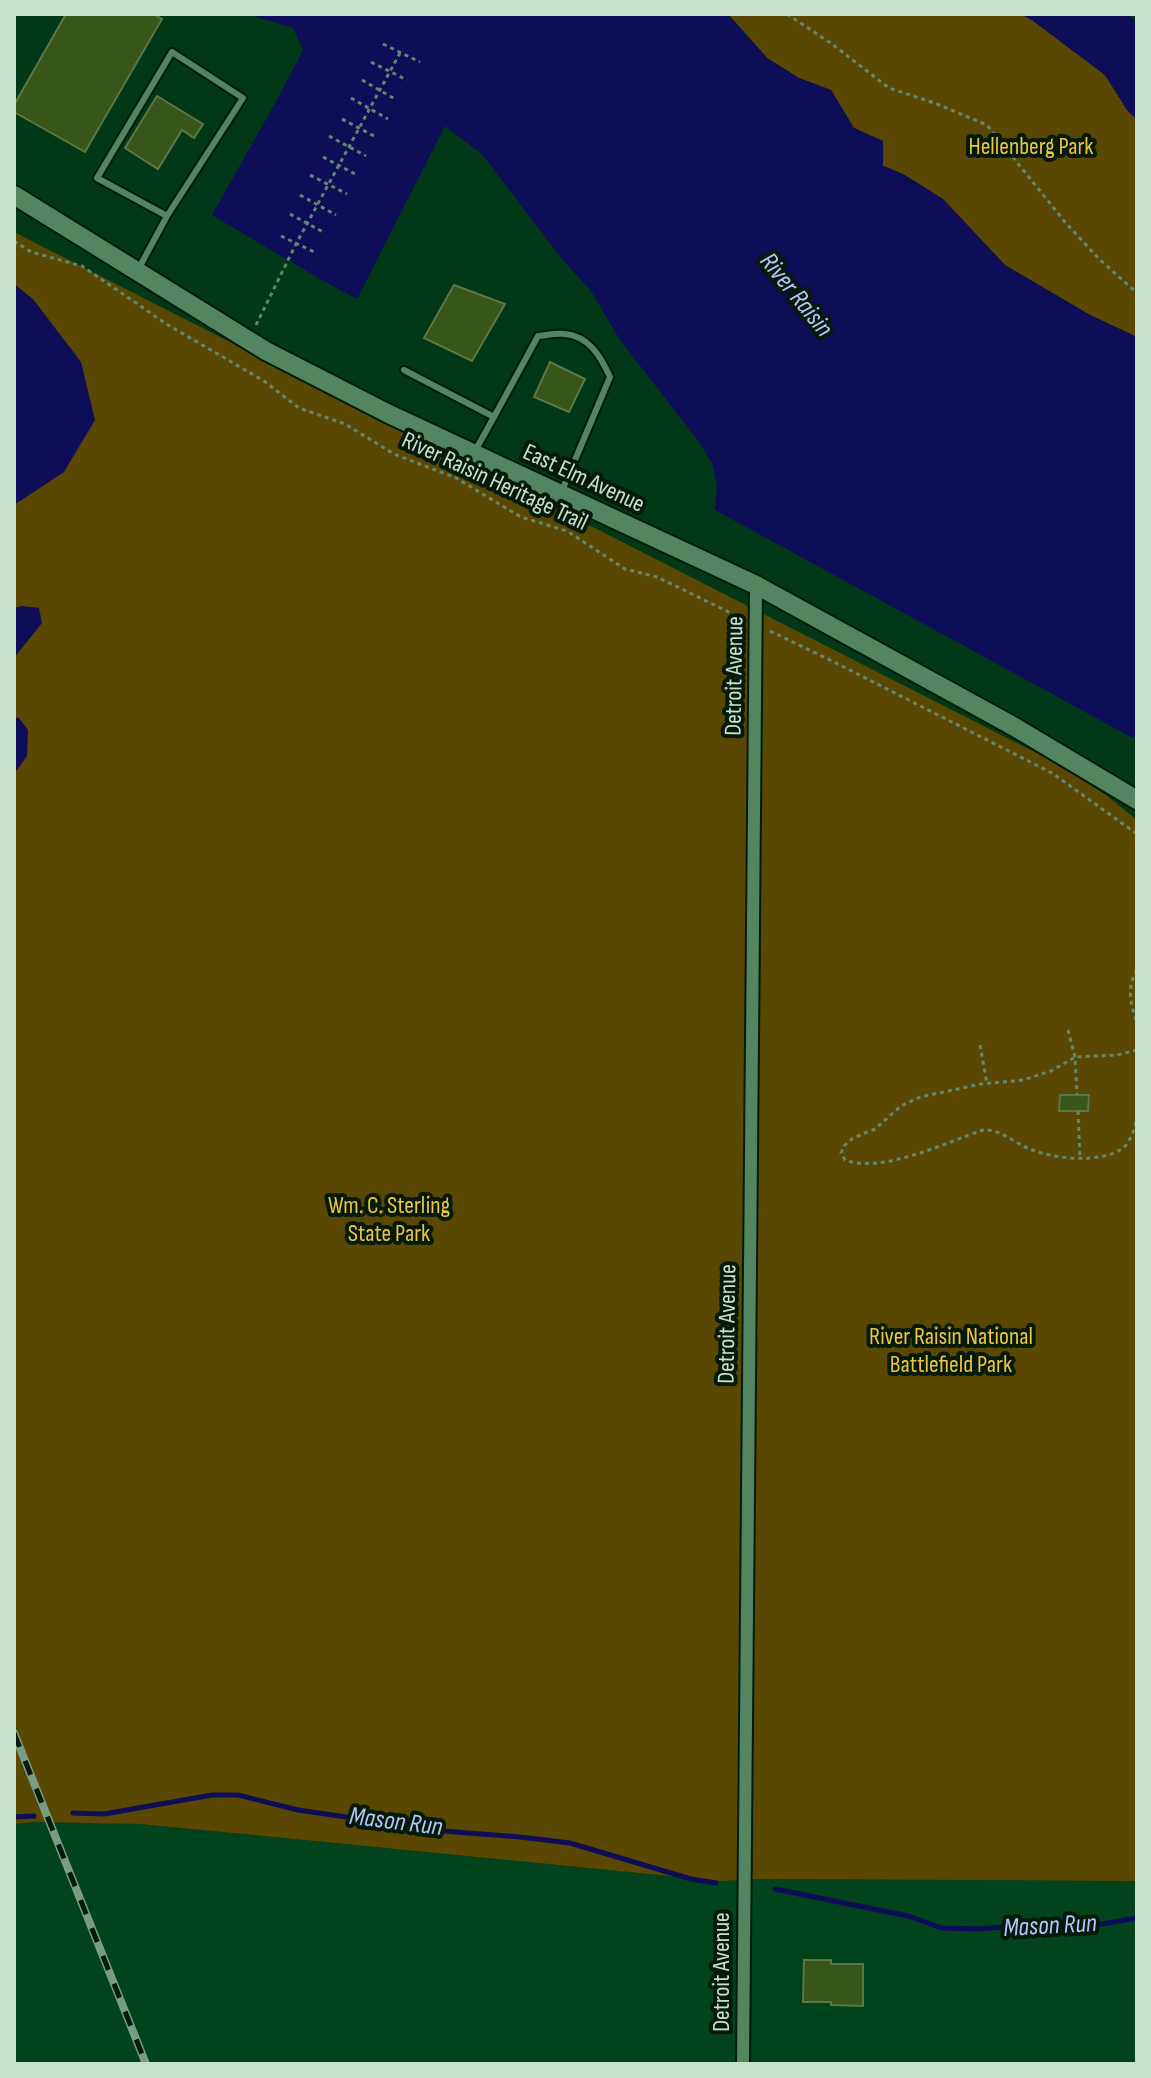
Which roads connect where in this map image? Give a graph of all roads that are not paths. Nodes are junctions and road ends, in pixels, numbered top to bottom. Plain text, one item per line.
1 (14, 195) edge
2 (167, 216) junction
3 (137, 271) junction
4 (404, 370) dead end
5 (494, 417) junction
6 (473, 454) junction
7 (561, 494) junction
8 (756, 585) junction
9 (1137, 800) edge
10 (743, 2064) edge

1 - 3 main road, East Elm Avenue
2 - 2 lane
2 - 3 lane
3 - 6 main road, East Elm Avenue
4 - 5 lane
5 - 6 lane
5 - 7 lane
6 - 7 main road, East Elm Avenue
7 - 8 main road, East Elm Avenue
8 - 9 main road, East Elm Avenue
8 - 10 street, Detroit Avenue

